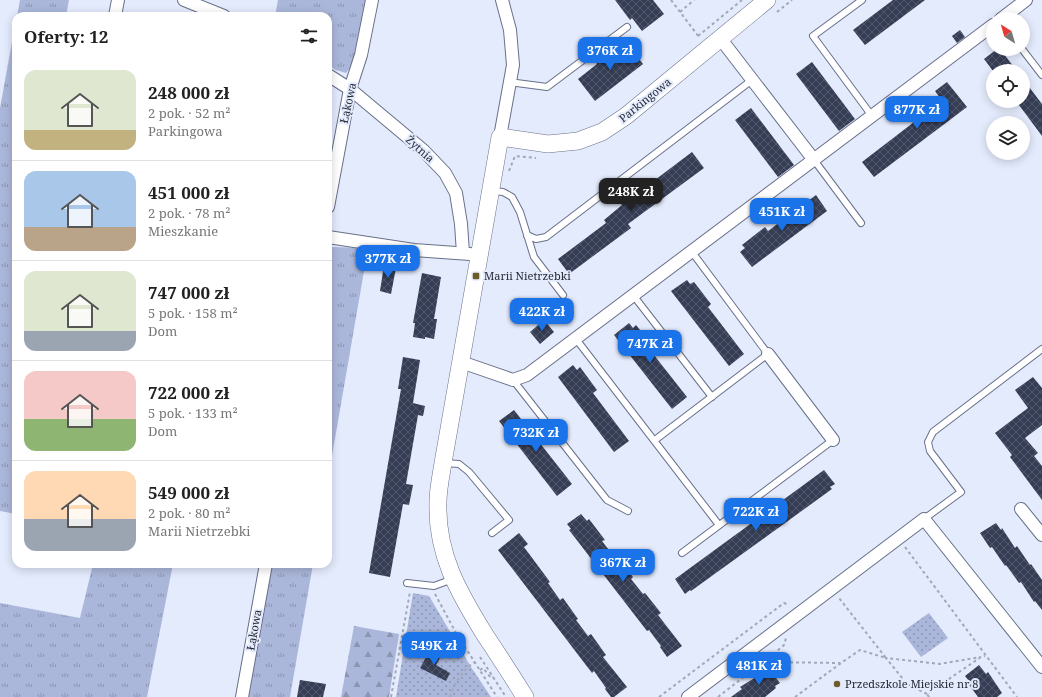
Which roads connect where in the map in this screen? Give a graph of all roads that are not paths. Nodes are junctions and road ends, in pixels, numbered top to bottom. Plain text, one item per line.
1 (118, 0) edge
2 (184, 0) edge
3 (372, 0) edge
4 (502, 0) edge
5 (862, 0) edge
6 (1026, 0) edge
7 (765, 5) edge
8 (116, 12) edge
9 (214, 12) edge
10 (1010, 12) edge
11 (627, 27) dead end
12 (986, 30) edge
13 (709, 41) junction
14 (1027, 56) edge
15 (1042, 75) edge
16 (332, 78) edge
17 (752, 80) junction
18 (509, 82) junction
19 (350, 89) junction
20 (872, 116) junction
21 (500, 137) junction
22 (814, 160) junction
23 (332, 186) edge
24 (497, 192) junction
25 (861, 223) dead end
26 (528, 235) junction
27 (332, 237) edge
28 (692, 252) junction
29 (471, 255) junction
30 (563, 295) dead end
31 (633, 296) junction
32 (576, 339) junction
33 (1042, 349) edge
34 (768, 354) junction
35 (461, 362) junction
36 (513, 380) junction
37 (712, 397) junction
38 (655, 440) junction
39 (833, 440) joint
40 (443, 463) junction
41 (1021, 509) dead end
42 (628, 511) dead end
43 (924, 519) junction
44 (719, 525) junction
45 (492, 533) dead end
46 (1042, 535) edge
47 (682, 553) dead end
48 (265, 568) edge
49 (453, 579) junction
50 (408, 583) dead end
51 (1042, 667) edge
52 (242, 697) edge
53 (525, 697) edge
54 (688, 697) edge

1 - 8 street
2 - 9 street
3 - 19 street, Łąkowa
4 - 18 street
5 - 20 lane
6 - 10 street
7 - 13 street, Parkingowa
11 - 18 lane
12 - 20 street
13 - 17 street
13 - 21 street, Parkingowa
14 - 15 lane
16 - 19 street, Żytnia
17 - 22 street
17 - 26 lane
18 - 21 street
19 - 23 street, Łąkowa
19 - 29 street, Żytnia
20 - 22 street
21 - 24 street
22 - 25 lane
22 - 28 street
24 - 26 lane
24 - 29 street
26 - 30 lane
27 - 29 street
28 - 31 street
28 - 34 lane
29 - 35 street
31 - 32 street
31 - 37 lane
32 - 36 street
32 - 38 lane
33 - 43 lane
34 - 37 lane
34 - 39 street
35 - 36 street
35 - 40 street
36 - 42 lane
37 - 38 lane
38 - 44 lane
39 - 44 lane
40 - 45 lane
40 - 49 street
41 - 46 street
43 - 51 street
43 - 54 street
44 - 47 lane
48 - 52 street, Łąkowa
49 - 50 lane
49 - 53 street

